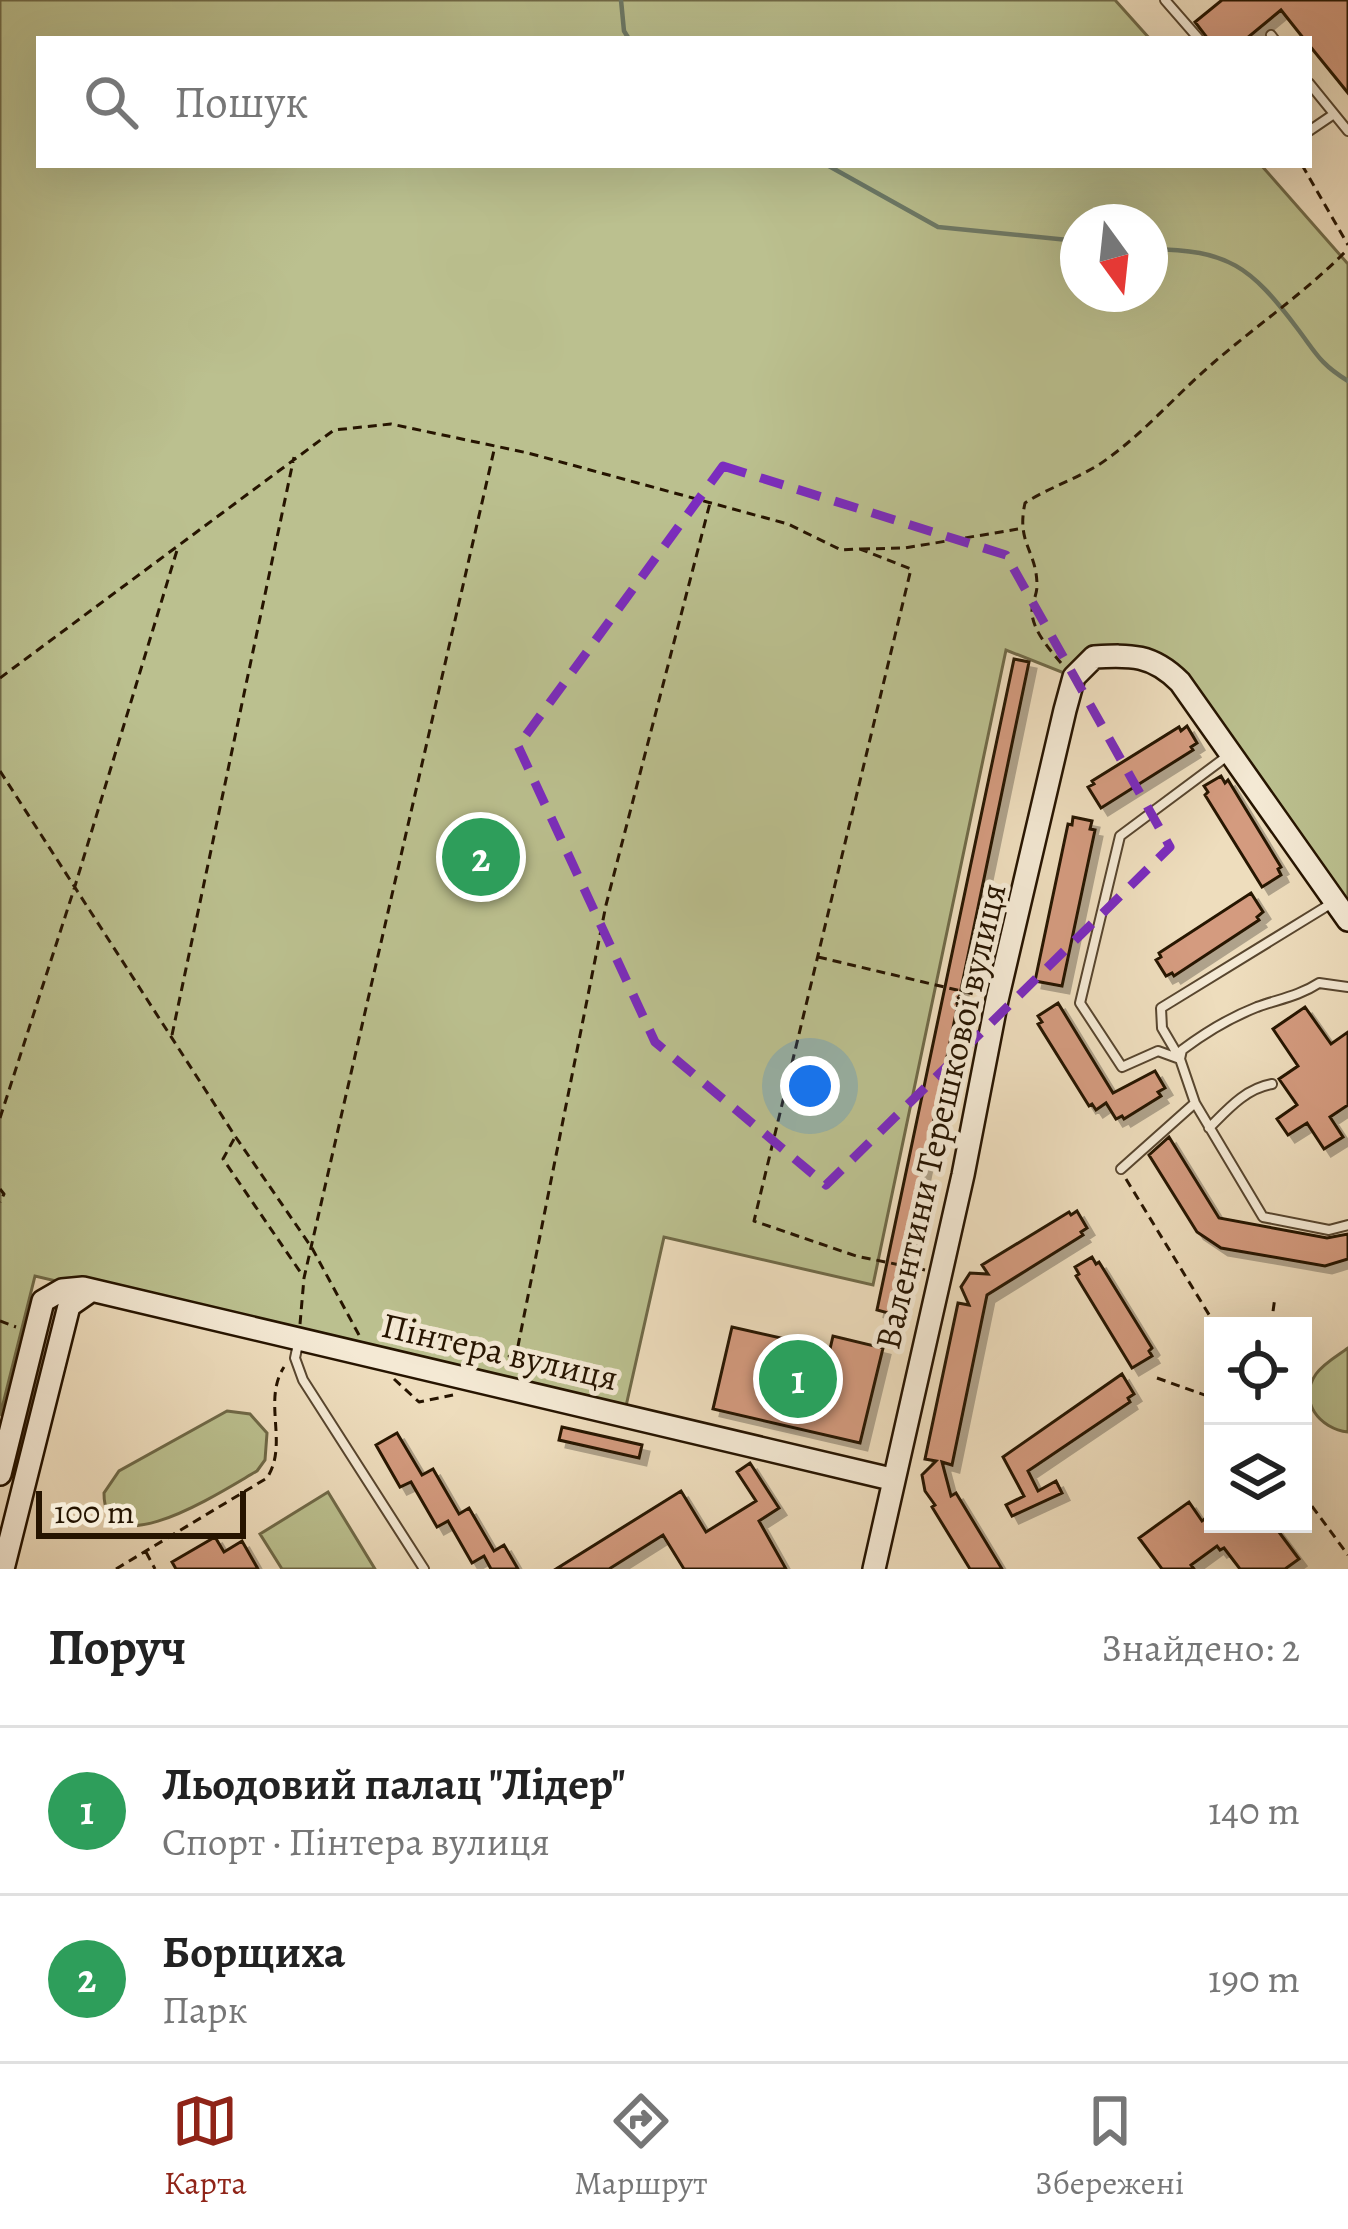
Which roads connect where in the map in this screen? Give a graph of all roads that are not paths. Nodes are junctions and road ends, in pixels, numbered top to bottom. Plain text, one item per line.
1 (1165, 0) edge
2 (1196, 36) edge
3 (1312, 86) edge
4 (1334, 113) junction
5 (1312, 129) edge
6 (1348, 131) edge
7 (1231, 754) junction
8 (1341, 910) edge
9 (1348, 987) edge
10 (1180, 1059) junction
11 (1272, 1084) dead end
12 (1195, 1103) junction
13 (1209, 1128) junction
14 (1120, 1169) road end
15 (1348, 1225) edge
16 (92, 1290) junction
17 (297, 1348) junction
18 (0, 1474) edge
19 (891, 1479) junction
20 (3, 1569) edge
21 (424, 1569) edge
22 (874, 1569) edge

1 - 2 lane
3 - 4 lane
4 - 5 lane
4 - 6 lane
7 - 8 street
7 - 10 lane
7 - 19 street, Валентини Терешкової вулиця
8 - 10 lane
9 - 10 lane
10 - 12 lane
11 - 13 lane
12 - 13 lane
12 - 14 lane
13 - 15 lane
16 - 17 street, Пінтера вулиця
16 - 18 street
16 - 20 street
17 - 19 street, Пінтера вулиця
17 - 21 lane
19 - 22 street, Валентини Терешкової вулиця

